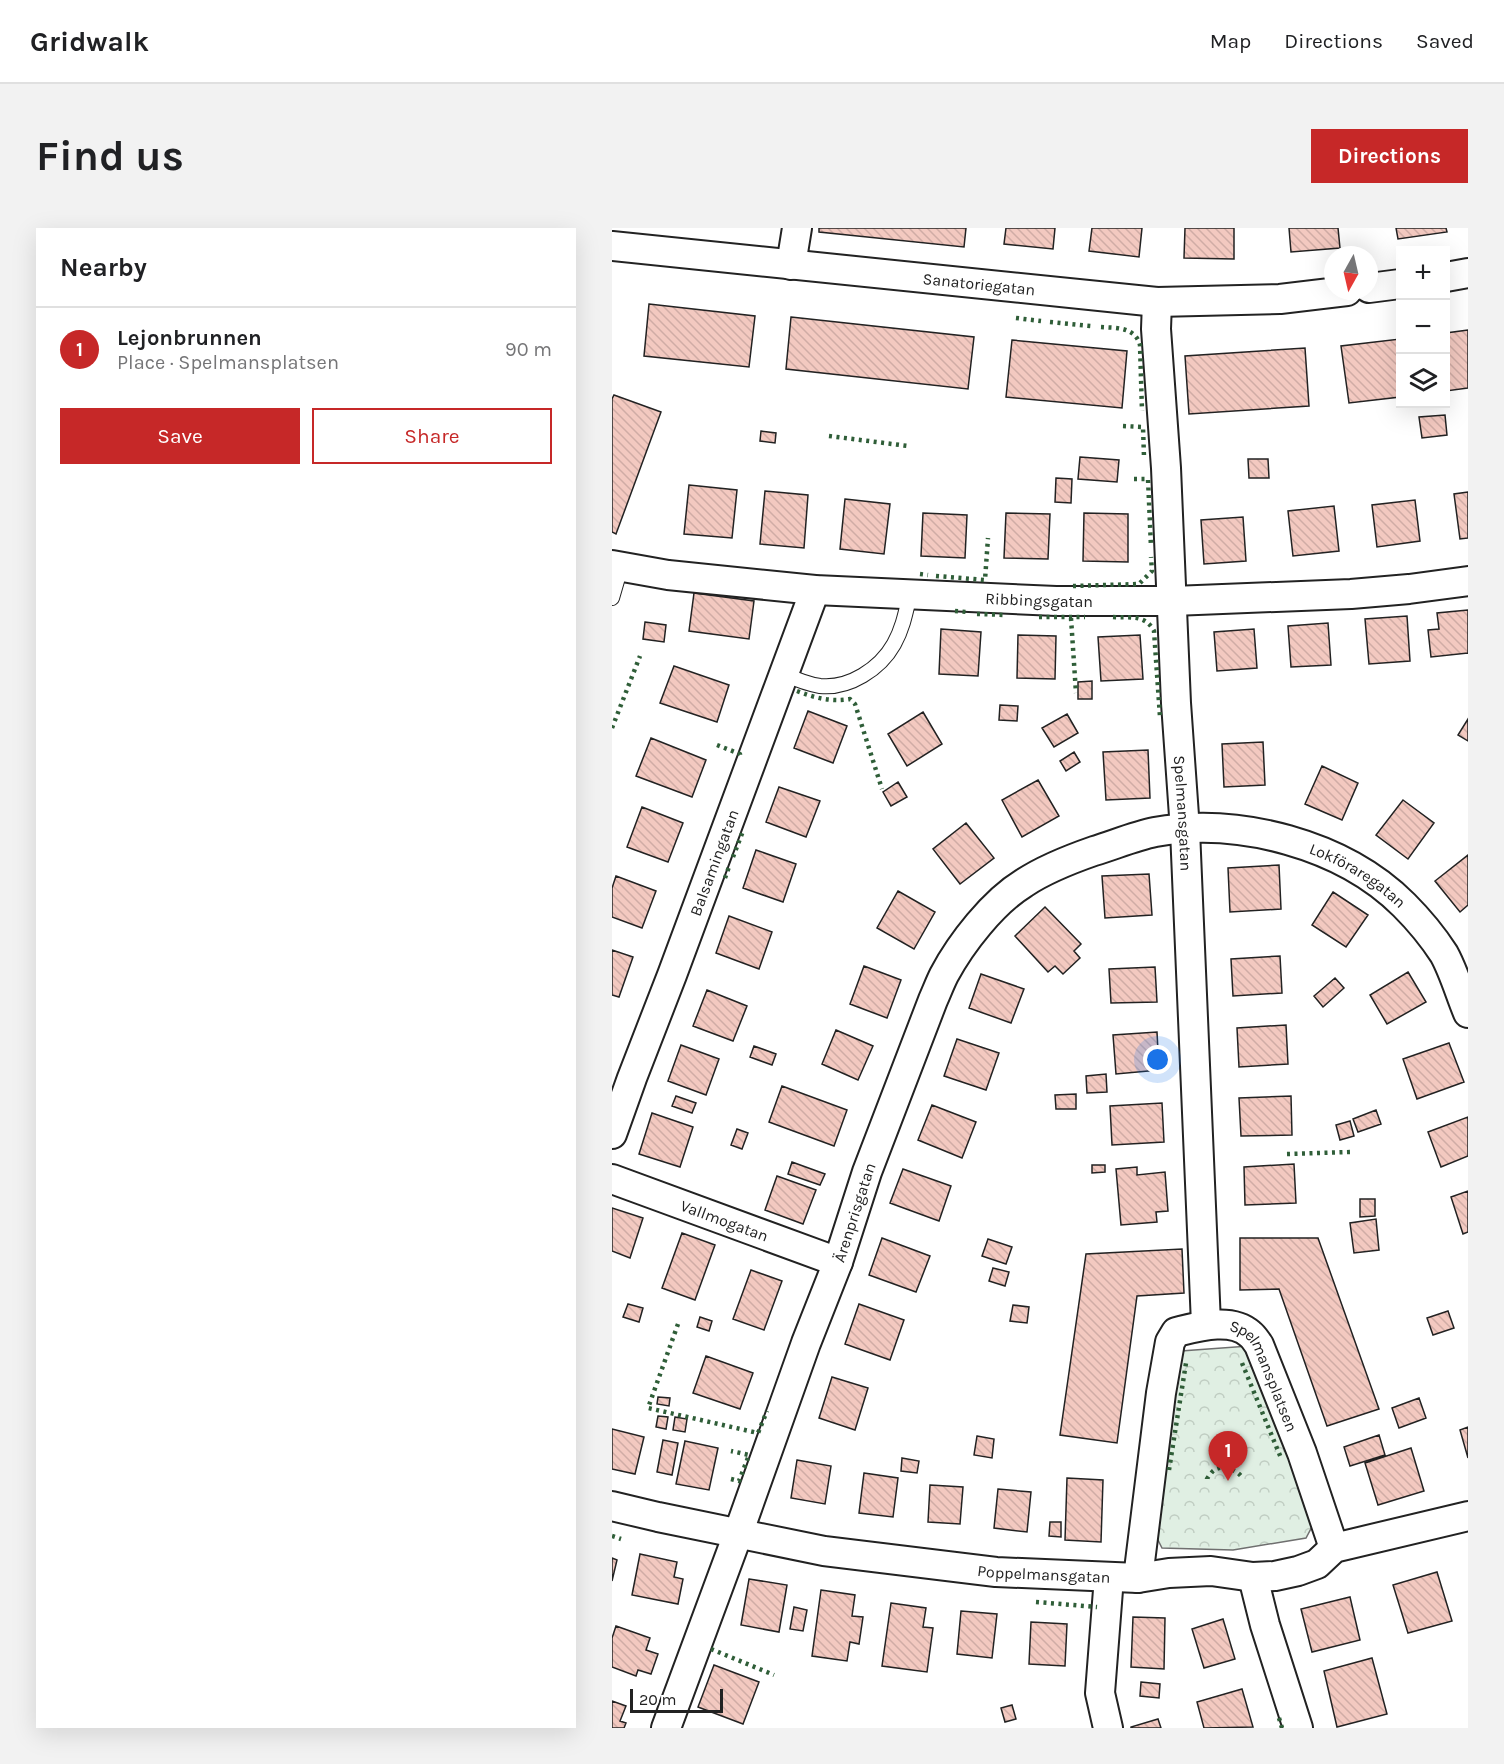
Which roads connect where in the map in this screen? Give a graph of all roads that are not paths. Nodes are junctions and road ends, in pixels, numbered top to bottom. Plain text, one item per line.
1 (797, 228) edge
2 (612, 246) edge
3 (791, 265) junction
4 (1468, 273) edge
5 (1450, 276) edge
6 (1396, 285) edge
7 (1378, 287) edge
8 (1324, 294) edge
9 (1157, 302) junction
10 (616, 566) edge
11 (1468, 581) edge
12 (815, 590) junction
13 (910, 594) junction
14 (612, 598) edge
15 (1173, 601) junction
16 (784, 674) junction
17 (1185, 830) junction
18 (1468, 1013) edge
19 (612, 1134) edge
20 (612, 1179) edge
21 (838, 1262) junction
22 (1206, 1324) junction
23 (612, 1506) edge
24 (1468, 1516) edge
25 (738, 1534) junction
26 (1334, 1548) junction
27 (1109, 1577) junction
28 (1253, 1577) junction
29 (1138, 1578) junction
30 (666, 1728) edge
31 (1108, 1728) edge
32 (1298, 1728) edge

1 - 3 street
2 - 3 street, Sanatoriegatan
3 - 9 street, Sanatoriegatan
4 - 5 street
6 - 7 street
8 - 9 street, Sanatoriegatan
9 - 15 street, Spelmansgatan
10 - 12 street, Ribbingsgatan
10 - 14 lane
11 - 15 street, Ribbingsgatan
12 - 13 street, Ribbingsgatan
12 - 16 street, Balsamingatan
13 - 15 street, Ribbingsgatan
13 - 16 lane
15 - 17 street, Spelmansgatan
16 - 19 street, Balsamingatan
17 - 18 street, Lokföraregatan
17 - 21 street, Ärenprisgatan
17 - 22 street, Spelmansgatan
20 - 21 street, Vallmogatan
21 - 25 street, Ärenprisgatan
22 - 26 street, Spelmansplatsen
22 - 29 street, Spelmansplatsen
23 - 25 street, Poppelmansgatan
24 - 26 street, Poppelmansgatan
25 - 27 street, Poppelmansgatan
25 - 30 street, Ärenprisgatan
26 - 28 street, Poppelmansgatan
27 - 29 street, Poppelmansgatan
27 - 31 street
28 - 29 street, Poppelmansgatan
28 - 32 street

